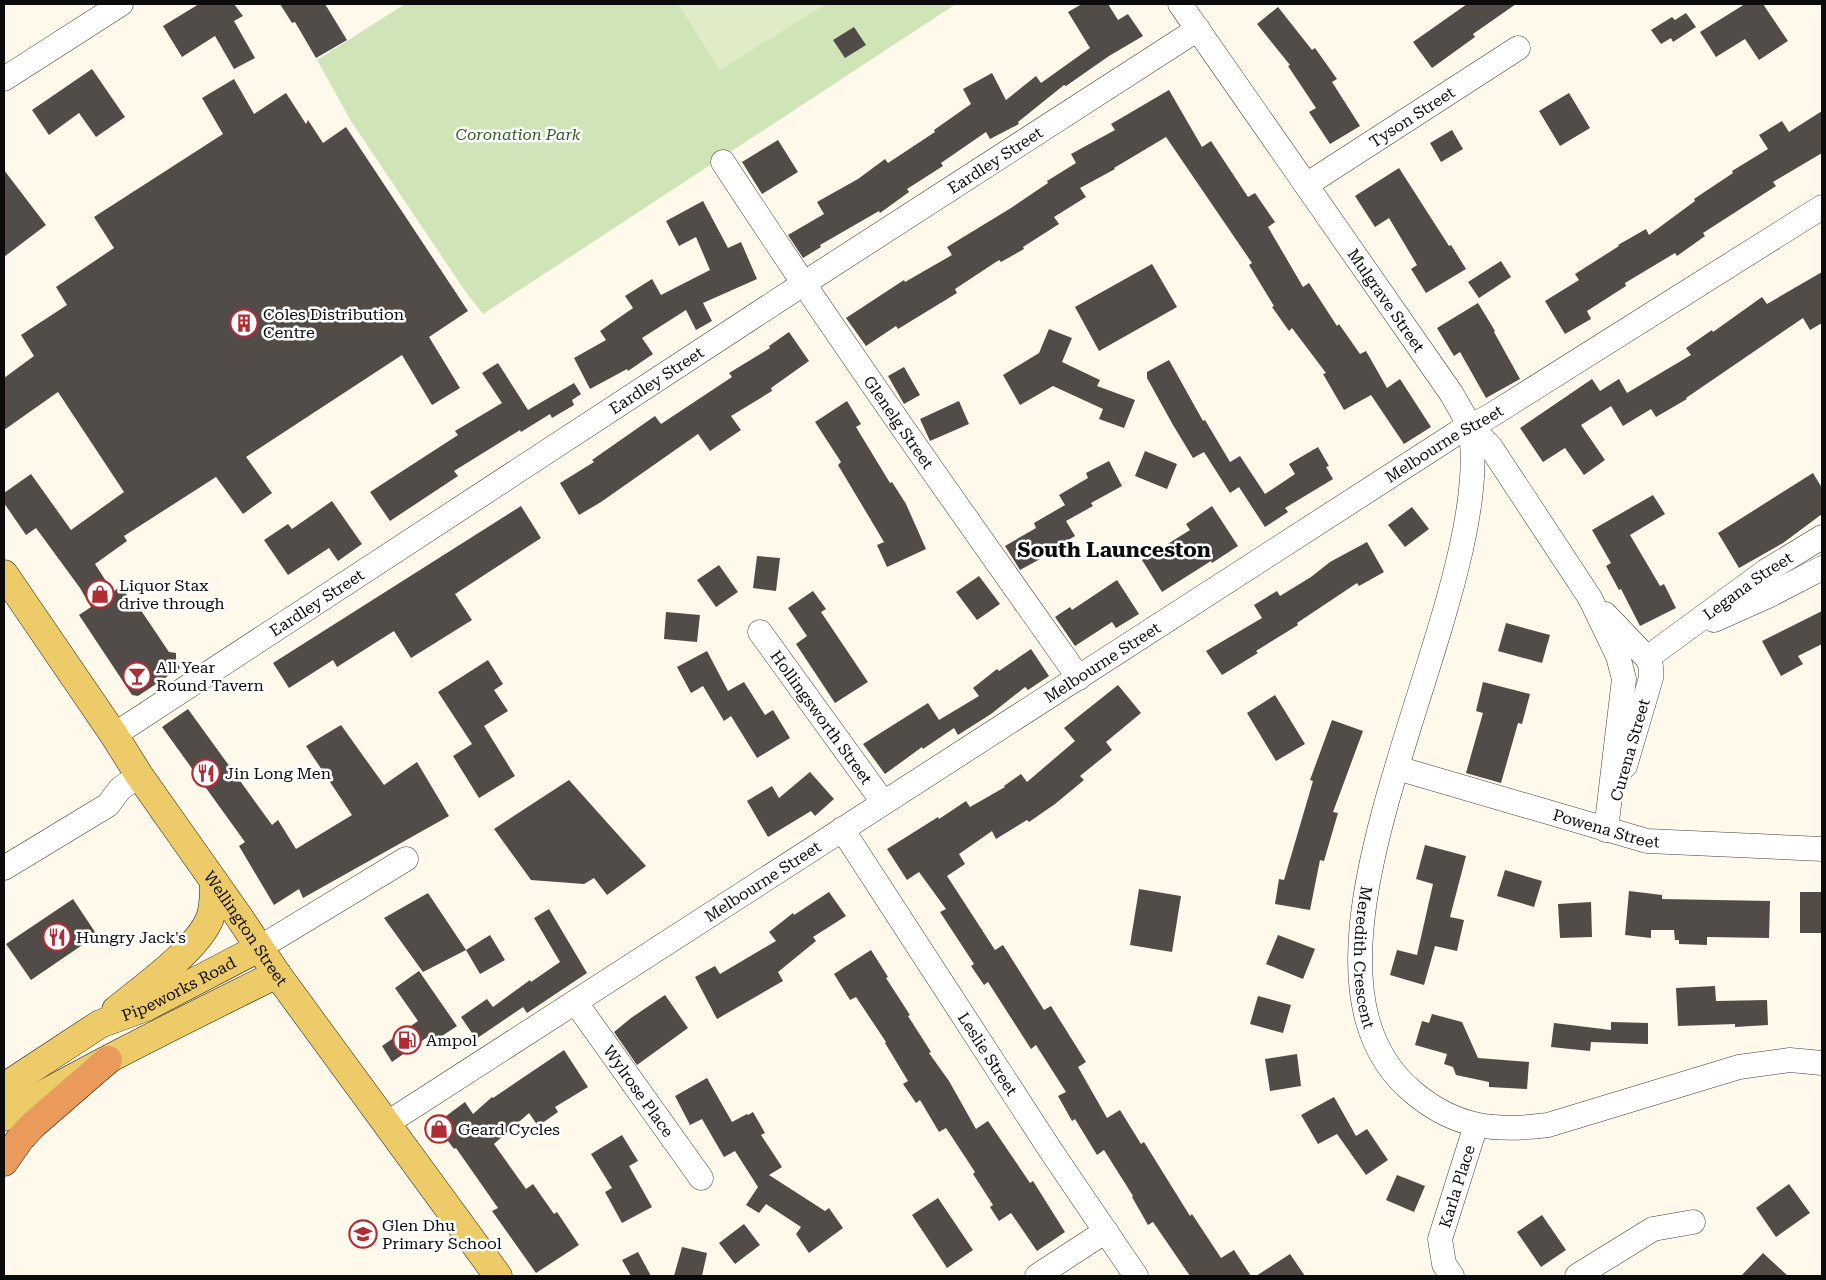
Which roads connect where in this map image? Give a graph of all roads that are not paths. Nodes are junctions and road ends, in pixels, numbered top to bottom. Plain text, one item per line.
1 (121, 4) edge
2 (1180, 4) edge
3 (1198, 29) junction
4 (1518, 48) dead end
5 (4, 79) edge
6 (724, 162) dead end
7 (1306, 185) junction
8 (1822, 207) edge
9 (803, 284) junction
10 (1470, 426) junction
11 (1822, 537) edge
12 (1822, 568) edge
13 (6, 583) edge
14 (1590, 598) junction
15 (760, 632) dead end
16 (1674, 638) junction
17 (1647, 658) junction
18 (1622, 668) joint
19 (1078, 678) junction
20 (114, 735) junction
21 (1397, 768) junction
22 (139, 774) junction
23 (883, 802) junction
24 (842, 829) junction
25 (1606, 830) junction
26 (1822, 850) edge
27 (406, 859) dead end
28 (4, 868) edge
29 (214, 883) junction
30 (259, 948) junction
31 (277, 974) junction
32 (576, 1003) junction
33 (94, 1028) junction
34 (108, 1060) junction
35 (1822, 1063) edge
36 (4, 1087) edge
37 (4, 1117) edge
38 (386, 1124) junction
39 (1476, 1125) junction
40 (4, 1162) edge
41 (701, 1178) dead end
42 (1693, 1222) dead end
43 (1106, 1231) junction
44 (498, 1276) edge
45 (1037, 1276) edge
46 (1136, 1276) edge
47 (1452, 1276) edge
48 (1577, 1276) edge

1 - 5 street
2 - 3 street, Mulgrave Street
3 - 7 street, Mulgrave Street
3 - 9 street, Eardley Street
4 - 7 street, Tyson Street
6 - 9 street, Glenelg Street
7 - 10 street, Mulgrave Street
8 - 10 street, Melbourne Street
9 - 19 street, Glenelg Street
9 - 20 street, Eardley Street
10 - 14 street, Mulgrave Street
10 - 19 street, Melbourne Street
10 - 21 street, Meredith Crescent
11 - 16 street, Legana Street
12 - 16 street, Legana Street
13 - 20 main road, Wellington Street
14 - 17 street, Mulgrave Street
14 - 18 street, Mulgrave Street
15 - 23 street, Hollingsworth Street
16 - 17 street, Legana Street
17 - 25 street, Curena Street
18 - 25 street, Curena Street
19 - 23 street, Melbourne Street
20 - 22 main road, Wellington Street
21 - 25 street, Powena Street
21 - 39 street, Meredith Crescent
22 - 28 street
22 - 29 main road, Wellington Street
23 - 24 street, Melbourne Street
24 - 32 street, Melbourne Street
24 - 43 street, Leslie Street
25 - 26 street, Powena Street
27 - 30 street, Pipeworks Road
29 - 30 main road, Wellington Street
29 - 33 main road
30 - 31 main road, Wellington Street
30 - 33 main road, Pipeworks Road
31 - 34 main road, Pipeworks Road
31 - 38 main road, Wellington Street
32 - 38 street, Melbourne Street
32 - 41 street, Wylrose Place
33 - 34 main road
33 - 36 main road, Pipeworks Road
34 - 37 main road, Pipeworks Road
34 - 40 highway
35 - 39 street, Meredith Crescent
38 - 44 main road, Wellington Street
39 - 47 street, Karla Place
42 - 48 street
43 - 45 street
43 - 46 street, Leslie Street

